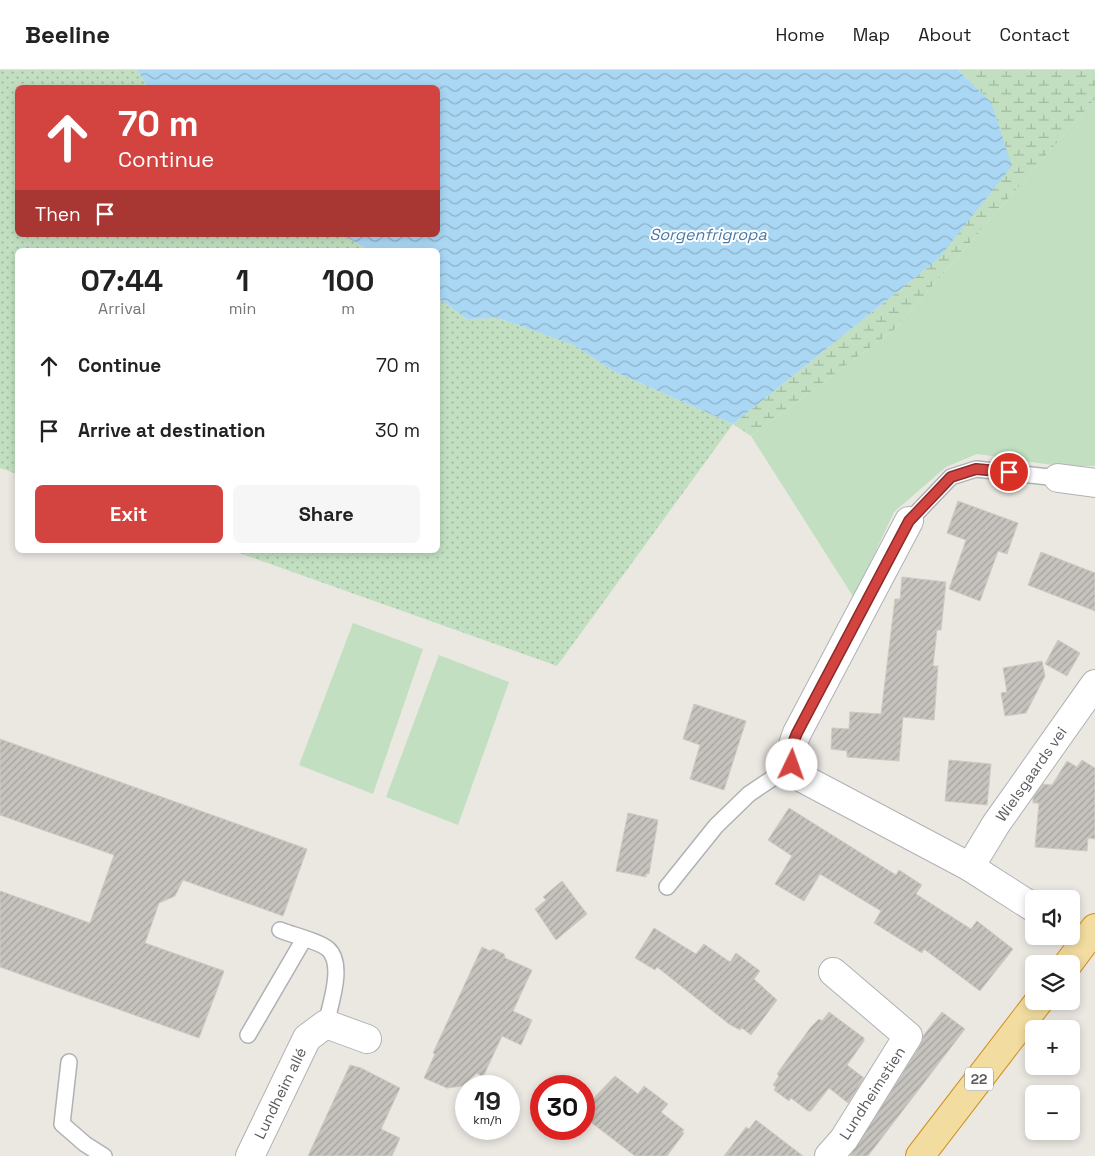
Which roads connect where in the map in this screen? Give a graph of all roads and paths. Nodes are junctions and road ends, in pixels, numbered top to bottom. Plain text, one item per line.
1 (1058, 478) joint
2 (1095, 483) edge
3 (909, 521) joint
4 (1095, 684) edge
5 (792, 765) junction
6 (970, 867) junction
7 (667, 887) dead end
8 (1025, 902) edge
9 (280, 930) dead end
10 (304, 939) junction
11 (833, 972) dead end
12 (1032, 1010) edge
13 (326, 1024) junction
14 (248, 1035) dead end
15 (367, 1039) dead end
16 (69, 1062) dead end
17 (104, 1156) edge
18 (250, 1156) edge
19 (829, 1156) edge
20 (920, 1156) edge

1 - 2 street
1 - 3 lane
3 - 5 street
4 - 6 street, Wielsgaards vei
5 - 6 street
5 - 7 lane
6 - 8 street
9 - 10 lane
10 - 13 lane
10 - 14 lane
11 - 19 street, Lundheimstien
12 - 20 highway, 22
13 - 15 street
13 - 18 street, Lundheim allé
16 - 17 lane

